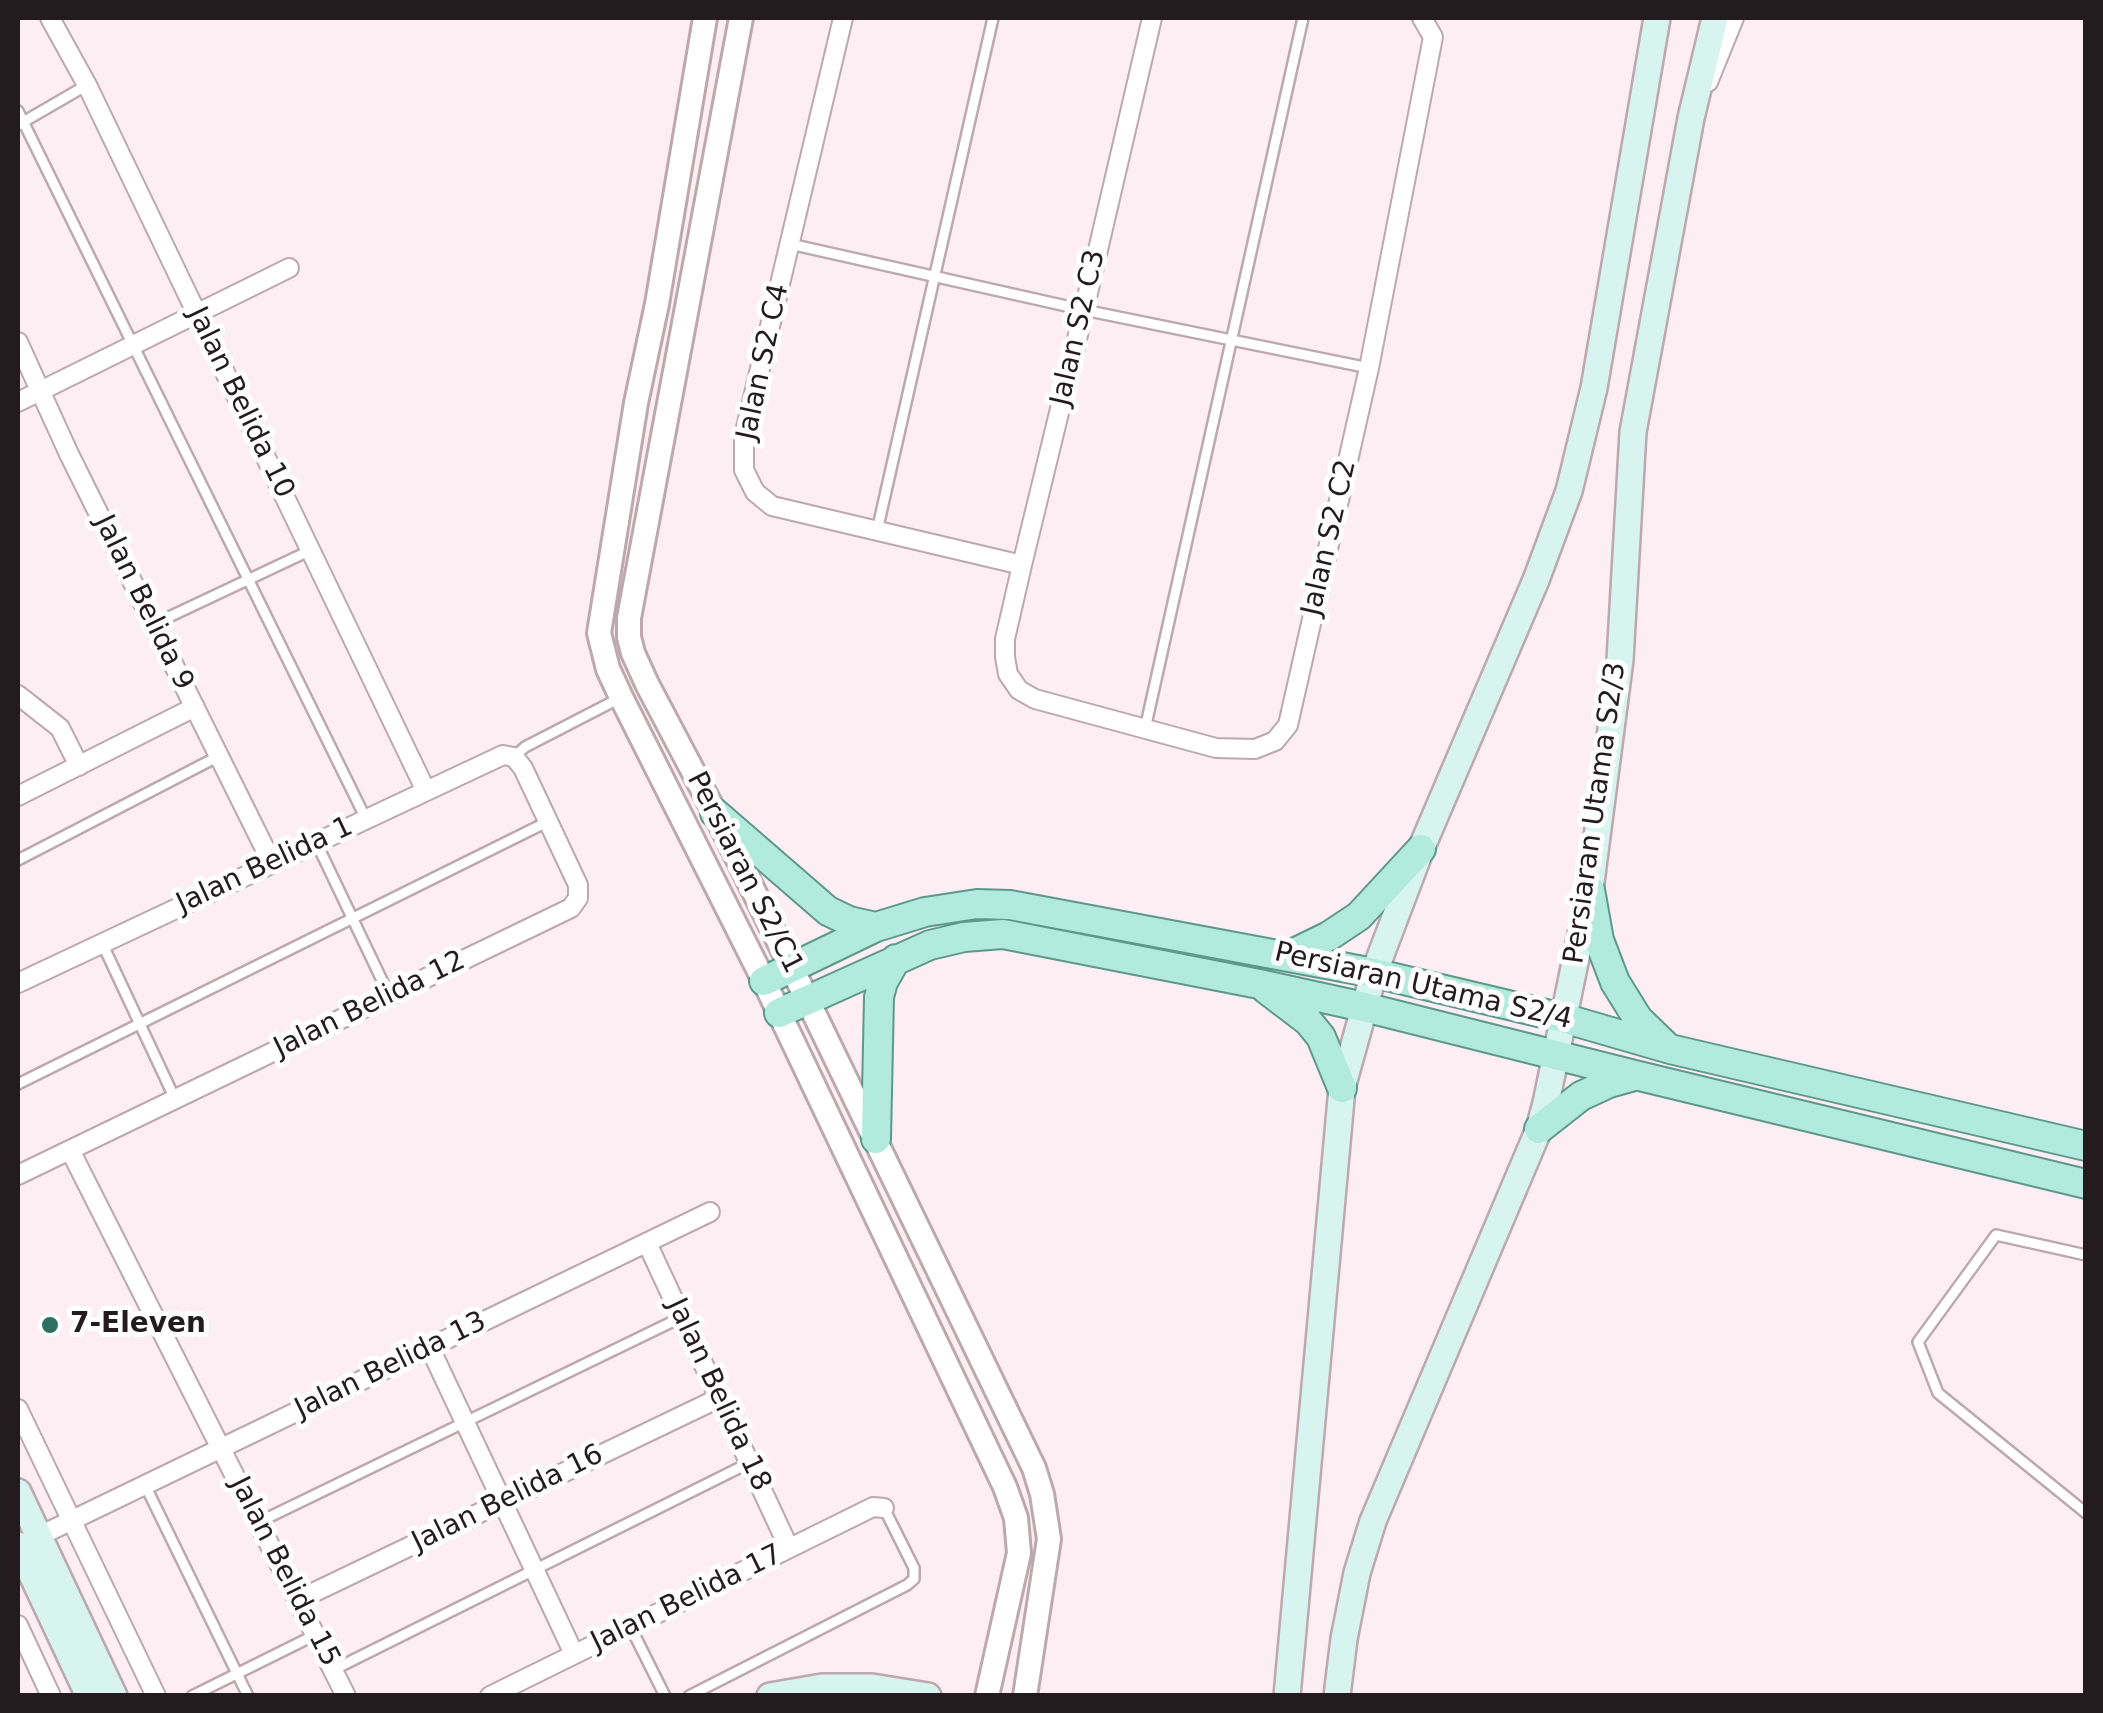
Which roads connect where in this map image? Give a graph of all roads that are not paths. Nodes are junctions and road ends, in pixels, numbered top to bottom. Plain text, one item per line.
1 (50, 18) edge
2 (705, 18) edge
3 (741, 18) edge
4 (842, 18) edge
5 (992, 18) edge
6 (1152, 18) edge
7 (1302, 18) edge
8 (1422, 18) edge
9 (1715, 18) edge
10 (1734, 18) edge
11 (1653, 24) edge
12 (87, 85) junction
13 (18, 111) edge
14 (1691, 118) junction
15 (20, 124) edge
16 (790, 244) junction
17 (289, 268) dead end
18 (934, 277) junction
19 (1084, 310) junction
20 (196, 314) junction
21 (1233, 339) junction
22 (18, 342) edge
23 (134, 344) junction
24 (1369, 368) junction
25 (40, 390) junction
26 (18, 402) edge
27 (877, 530) junction
28 (311, 550) junction
29 (1022, 565) junction
30 (249, 579) junction
31 (154, 624) junction
32 (1005, 639) joint
33 (646, 684) junction
34 (18, 695) edge
35 (620, 697) junction
36 (195, 707) junction
37 (1145, 729) junction
38 (219, 756) junction
39 (514, 758) junction
40 (79, 766) junction
41 (426, 791) junction
42 (18, 796) edge
43 (715, 814) junction
44 (366, 819) junction
45 (549, 821) junction
46 (316, 842) junction
47 (1421, 848) junction
48 (18, 860) edge
49 (272, 863) junction
50 (1590, 890) junction
51 (352, 918) junction
52 (876, 927) junction
53 (102, 942) junction
54 (1290, 955) junction
55 (896, 960) junction
56 (791, 968) junction
57 (1374, 972) junction
58 (764, 981) junction
59 (18, 983) edge
60 (1259, 984) junction
61 (389, 996) junction
62 (807, 999) junction
63 (1364, 1007) junction
64 (779, 1012) junction
65 (1563, 1018) junction
66 (140, 1023) junction
67 (1670, 1049) junction
68 (1556, 1054) junction
69 (1635, 1075) junction
70 (18, 1084) edge
71 (1342, 1088) junction
72 (175, 1099) junction
73 (1539, 1129) junction
74 (876, 1139) junction
75 (2086, 1146) edge
76 (70, 1150) junction
77 (18, 1176) edge
78 (2086, 1184) edge
79 (710, 1212) dead end
80 (648, 1243) junction
81 (2086, 1254) edge
82 (682, 1318) junction
83 (430, 1348) junction
84 (719, 1398) junction
85 (18, 1409) edge
86 (466, 1421) junction
87 (222, 1448) junction
88 (750, 1463) junction
89 (144, 1485) junction
90 (18, 1492) edge
91 (503, 1502) junction
92 (884, 1508) joint
93 (2086, 1513) edge
94 (72, 1520) junction
95 (258, 1522) junction
96 (25, 1542) edge
97 (789, 1548) junction
98 (534, 1570) junction
99 (298, 1600) junction
100 (18, 1625) edge
101 (630, 1626) junction
102 (315, 1635) junction
103 (574, 1654) junction
104 (333, 1670) junction
105 (237, 1673) junction
106 (50, 1696) edge
107 (89, 1696) edge
108 (114, 1696) edge
109 (156, 1696) edge
110 (192, 1696) edge
111 (248, 1696) edge
112 (346, 1696) edge
113 (490, 1696) edge
114 (664, 1696) edge
115 (689, 1696) edge
116 (770, 1696) edge
117 (928, 1696) edge
118 (987, 1696) edge
119 (1024, 1696) edge
120 (1287, 1696) edge
121 (1337, 1696) edge

1 - 12 street, Jalan Belida 10
2 - 35 street, Persiaran S2/C1
3 - 33 street, Persiaran S2/C1
4 - 16 street, Jalan S2 C4
5 - 18 lane
6 - 19 street, Jalan S2 C3
7 - 21 lane
8 - 24 street, Jalan S2 C2
9 - 14 main road, Persiaran Utama S2/3
10 - 14 street
11 - 47 main road
12 - 15 lane
12 - 20 street, Jalan Belida 10
13 - 15 lane
14 - 50 main road, Persiaran Utama S2/3
15 - 23 lane
16 - 18 lane
16 - 27 street, Jalan S2 C4
17 - 20 street
18 - 19 lane
18 - 27 lane
19 - 21 lane
19 - 29 street, Jalan S2 C3
20 - 23 street
20 - 28 street, Jalan Belida 10
21 - 24 lane
21 - 37 lane
22 - 25 street, Jalan Belida 9
23 - 25 street
23 - 30 lane
24 - 37 street, Jalan S2 C2
25 - 26 street
25 - 31 street, Jalan Belida 9
27 - 29 street, Jalan S2 C4
28 - 30 lane
28 - 41 street, Jalan Belida 10
29 - 32 street, Jalan S2 C3
30 - 31 lane
30 - 44 lane
31 - 36 street, Jalan Belida 9
32 - 37 street, Jalan S2 C2
33 - 35 street
33 - 43 street, Persiaran S2/C1
34 - 40 street
35 - 39 lane
35 - 58 street, Persiaran S2/C1
36 - 38 street, Jalan Belida 9
36 - 40 street
38 - 48 lane
38 - 49 street, Jalan Belida 9
39 - 41 street, Jalan Belida 1
39 - 45 street, Jalan Belida 12
40 - 42 street
41 - 44 street, Jalan Belida 1
43 - 52 main road
43 - 56 street, Persiaran S2/C1
44 - 46 street, Jalan Belida 1
45 - 51 lane
45 - 61 street, Jalan Belida 12
46 - 49 street, Jalan Belida 1
46 - 51 lane
47 - 54 main road
47 - 57 main road
49 - 53 street, Jalan Belida 1
50 - 65 main road, Persiaran Utama S2/3
50 - 67 main road
51 - 61 lane
51 - 66 lane
52 - 54 main road, Persiaran Utama S2/4
52 - 56 main road, Persiaran Utama S2/4
53 - 59 street, Jalan Belida 1
53 - 66 lane
54 - 57 main road, Persiaran Utama S2/4
55 - 60 main road, Persiaran Utama S2/4
55 - 62 main road, Persiaran Utama S2/4
55 - 74 main road
56 - 58 main road, Persiaran Utama S2/4
56 - 62 street, Persiaran S2/C1
57 - 63 main road
57 - 65 main road, Persiaran Utama S2/4
58 - 64 street, Persiaran S2/C1
60 - 63 main road, Persiaran Utama S2/4
60 - 71 main road
61 - 72 street, Jalan Belida 12
62 - 64 main road, Persiaran Utama S2/4
62 - 74 street, Persiaran S2/C1
63 - 68 main road, Persiaran Utama S2/4
63 - 71 main road
64 - 118 street, Persiaran S2/C1
65 - 67 main road, Persiaran Utama S2/4
65 - 68 main road, Persiaran Utama S2/3
66 - 70 lane
66 - 72 lane
67 - 75 main road, Persiaran Utama S2/4
68 - 69 main road, Persiaran Utama S2/4
68 - 73 main road, Persiaran Utama S2/3
69 - 73 main road
69 - 78 main road, Persiaran Utama S2/4
71 - 120 main road
72 - 76 street, Jalan Belida 12
73 - 121 main road, Persiaran Utama S2/3
74 - 119 street, Persiaran S2/C1
76 - 77 street, Jalan Belida 12
76 - 87 street, Jalan Belida 15
79 - 80 street, Jalan Belida 13
80 - 82 street, Jalan Belida 18
80 - 83 street, Jalan Belida 13
81 - 93 lane
82 - 84 street, Jalan Belida 18
82 - 86 lane
83 - 86 street
83 - 87 street, Jalan Belida 13
84 - 88 street, Jalan Belida 18
84 - 91 street, Jalan Belida 16
85 - 94 street
86 - 91 street
86 - 95 lane
87 - 89 street, Jalan Belida 13
87 - 95 street, Jalan Belida 15
88 - 97 street, Jalan Belida 18
88 - 98 lane
89 - 94 street, Jalan Belida 13
89 - 105 lane
90 - 96 main road
91 - 98 street
91 - 99 street, Jalan Belida 16
92 - 97 street, Jalan Belida 17
92 - 115 lane
94 - 96 street, Jalan Belida 13
94 - 109 street
95 - 99 street, Jalan Belida 15
96 - 107 main road
96 - 108 main road
97 - 101 street, Jalan Belida 17
98 - 103 street
98 - 104 lane
99 - 102 street, Jalan Belida 15
100 - 106 street
101 - 103 street, Jalan Belida 17
101 - 114 lane
102 - 104 street, Jalan Belida 15
102 - 105 lane
103 - 113 street, Jalan Belida 17
104 - 112 street, Jalan Belida 15
105 - 110 lane
105 - 111 lane
116 - 117 main road

